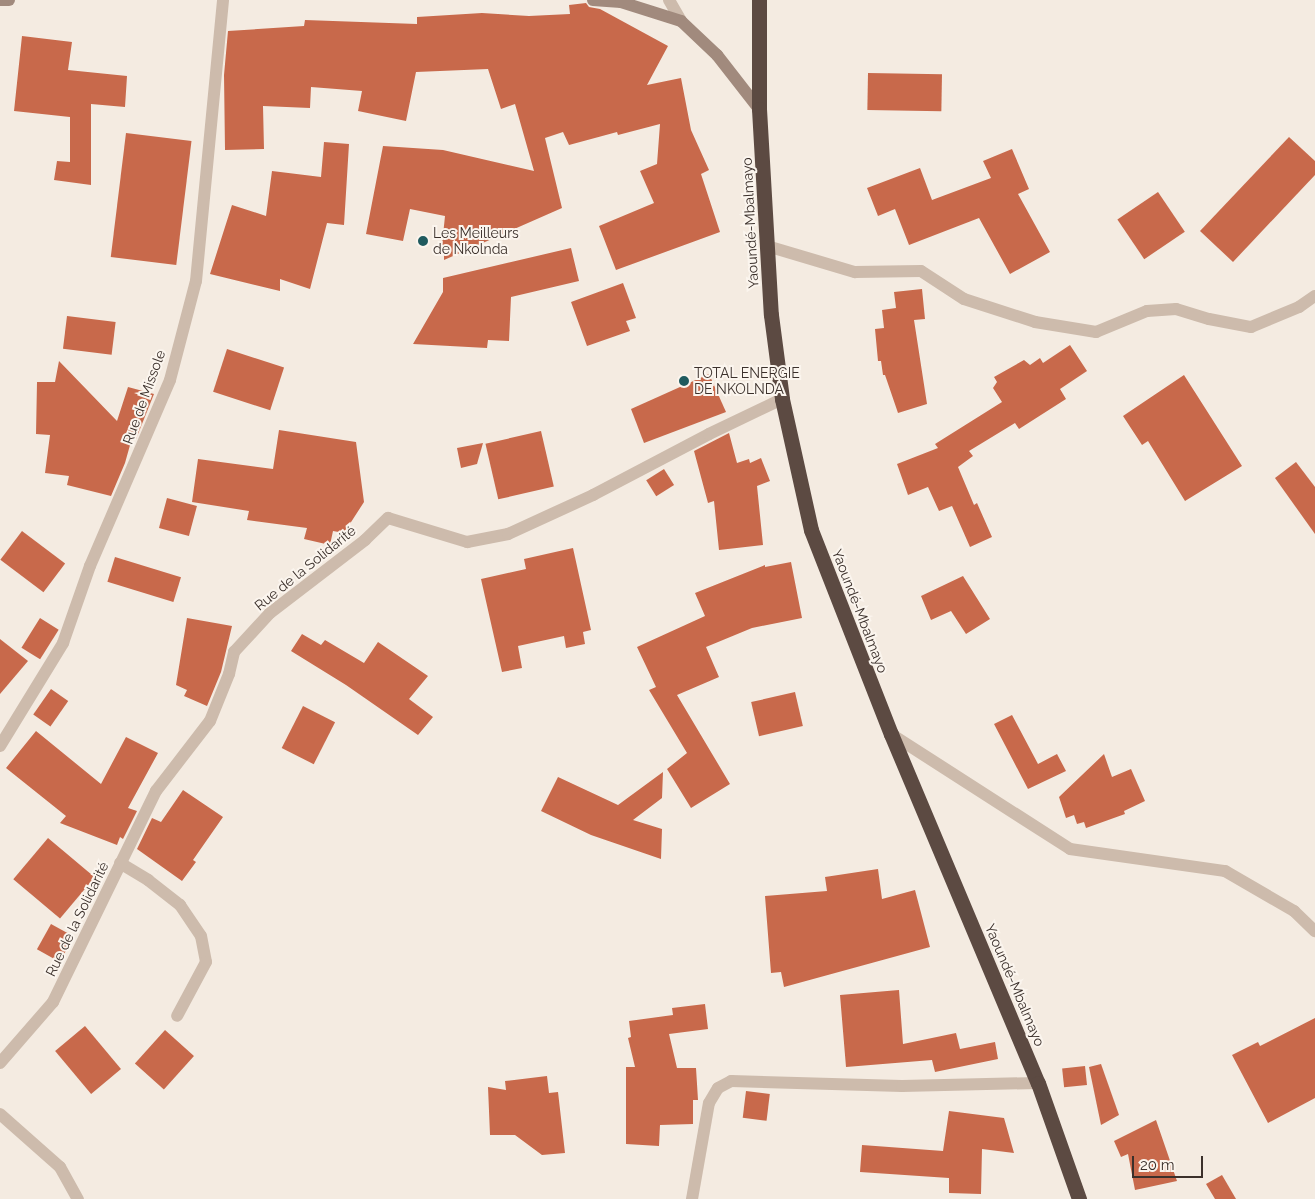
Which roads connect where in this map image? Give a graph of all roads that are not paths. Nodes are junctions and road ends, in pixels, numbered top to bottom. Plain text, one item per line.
1 (0, 0) edge
2 (9, 0) edge
3 (223, 0) edge
4 (593, 0) edge
5 (669, 0) edge
6 (759, 0) edge
7 (681, 21) junction
8 (759, 109) junction
9 (767, 246) junction
10 (1315, 296) edge
11 (782, 399) junction
12 (890, 734) junction
13 (0, 746) edge
14 (120, 863) junction
15 (1315, 931) edge
16 (177, 1016) dead end
17 (0, 1063) edge
18 (1038, 1082) junction
19 (0, 1114) edge
20 (78, 1199) edge
21 (692, 1199) edge
22 (1079, 1199) edge

1 - 2 street
3 - 13 street, Rue de Missole
4 - 7 street
5 - 7 street
6 - 8 highway, Yaoundé-Mbalmayo
7 - 8 street
8 - 9 highway, Yaoundé-Mbalmayo
9 - 10 street
9 - 11 highway, Yaoundé-Mbalmayo
11 - 12 highway, Yaoundé-Mbalmayo
11 - 14 street, Rue de la Solidarité
12 - 15 street
12 - 18 highway, Yaoundé-Mbalmayo
14 - 16 street
14 - 17 street, Rue de la Solidarité
18 - 21 street
18 - 22 highway, Yaoundé-Mbalmayo
19 - 20 street

